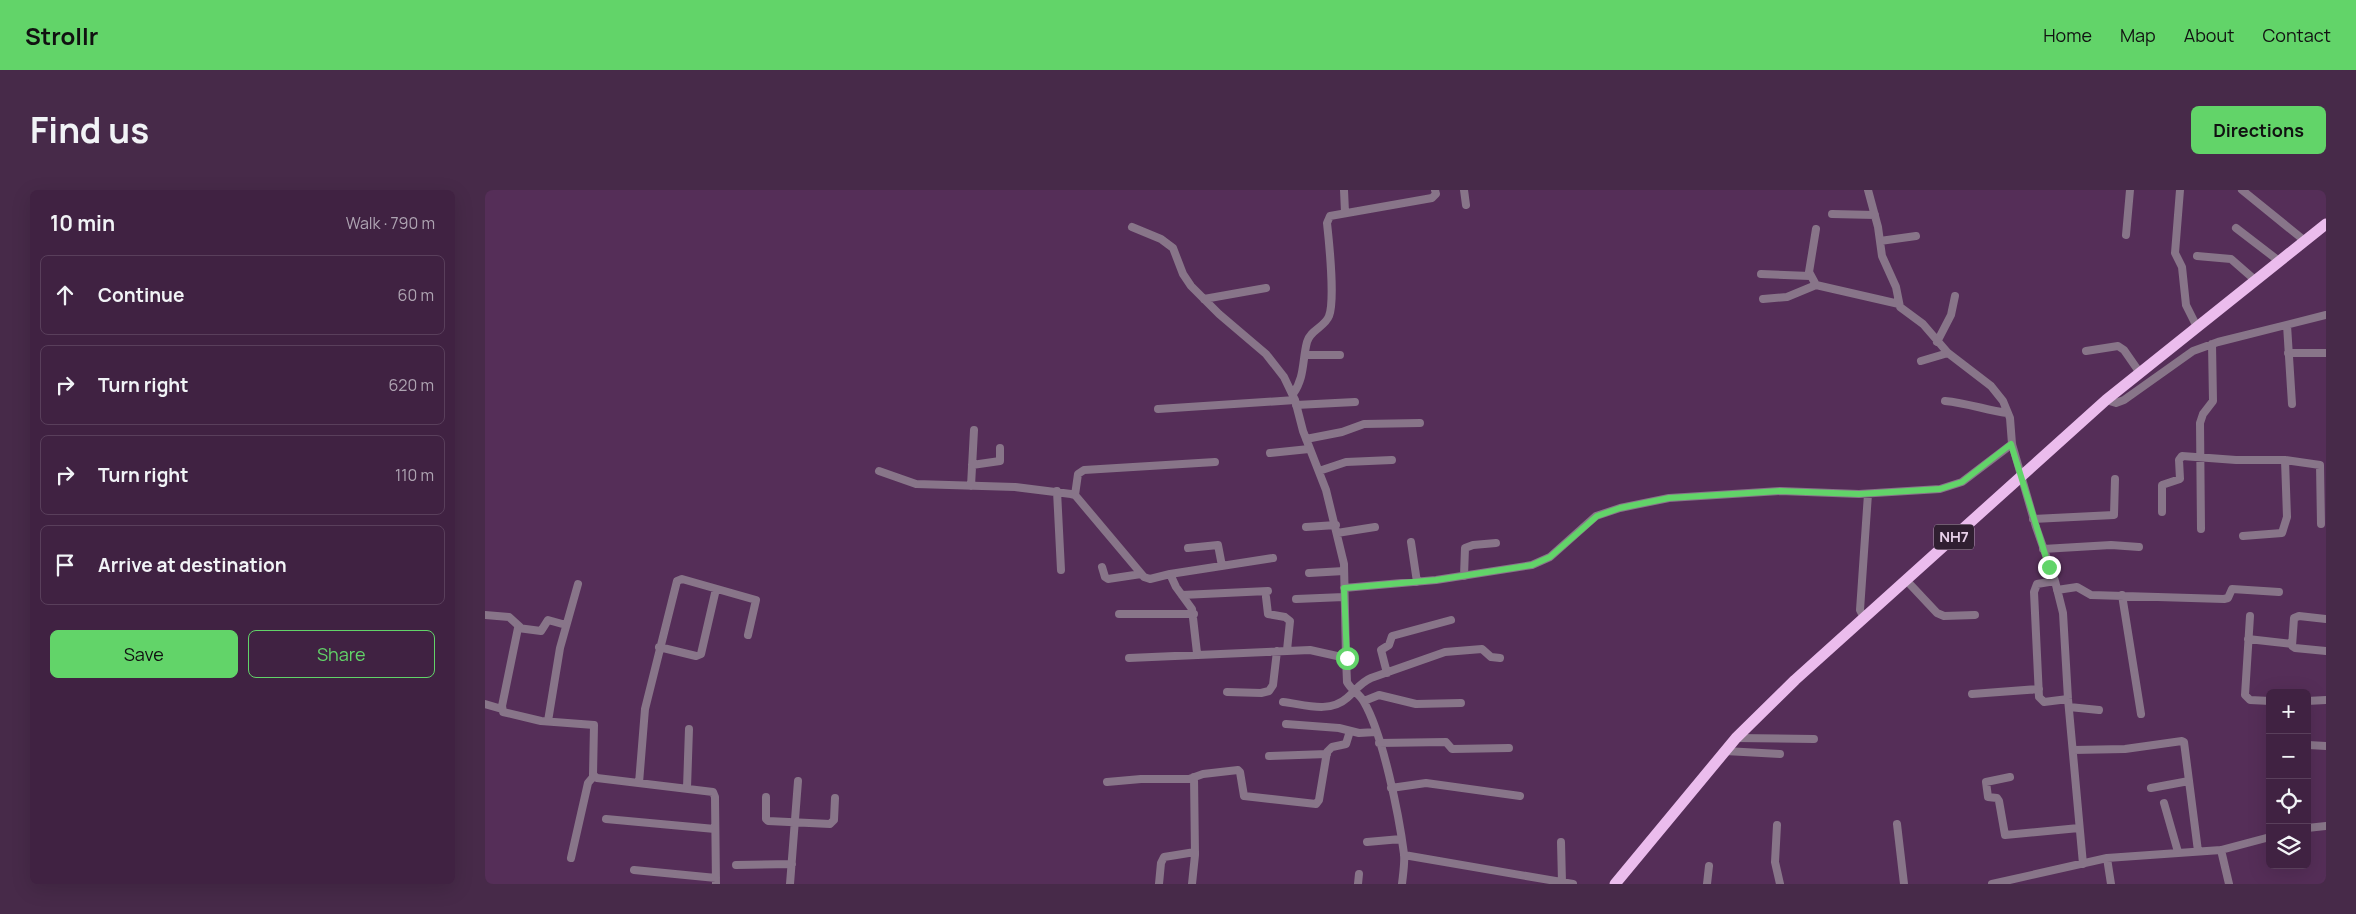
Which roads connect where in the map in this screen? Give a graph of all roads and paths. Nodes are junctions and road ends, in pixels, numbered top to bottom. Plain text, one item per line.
1 (1344, 190) edge
2 (1435, 190) edge
3 (1464, 190) edge
4 (1868, 190) edge
5 (2131, 190) edge
6 (2180, 190) edge
7 (2242, 190) edge
8 (1466, 205) dead end
9 (1345, 212) junction
10 (1832, 214) dead end
11 (1875, 215) junction
12 (2326, 224) edge
13 (1131, 227) dead end
14 (1816, 228) dead end
15 (2236, 228) dead end
16 (2126, 235) dead end
17 (1916, 236) dead end
18 (1880, 241) junction
19 (2305, 241) junction
20 (2197, 256) dead end
21 (2279, 261) junction
22 (1761, 274) dead end
23 (1810, 276) junction
24 (2255, 280) junction
25 (1816, 285) junction
26 (1266, 288) dead end
27 (1955, 296) dead end
28 (1204, 299) junction
29 (1763, 299) dead end
30 (1899, 304) junction
31 (2326, 315) edge
32 (2287, 325) junction
33 (2197, 327) junction
34 (1937, 342) junction
35 (2211, 344) junction
36 (2086, 351) dead end
37 (1948, 353) junction
38 (2288, 353) junction
39 (2326, 353) edge
40 (1305, 355) junction
41 (1340, 355) dead end
42 (1921, 360) dead end
43 (2140, 373) junction
44 (1295, 399) junction
45 (2106, 400) junction
46 (1945, 401) dead end
47 (1355, 402) dead end
48 (2292, 404) dead end
49 (1158, 409) dead end
50 (2007, 413) junction
51 (1420, 423) dead end
52 (974, 430) dead end
53 (1306, 439) junction
54 (2011, 444) junction
55 (1001, 448) dead end
56 (1309, 449) junction
57 (1270, 453) dead end
58 (2200, 456) junction
59 (1392, 460) dead end
60 (2285, 460) junction
61 (1215, 462) dead end
62 (972, 465) junction
63 (1319, 470) junction
64 (879, 471) dead end
65 (2022, 475) junction
66 (2324, 477) edge
67 (2115, 479) dead end
68 (971, 486) junction
69 (1057, 491) junction
70 (1868, 494) junction
71 (1075, 495) junction
72 (2162, 512) dead end
73 (2033, 519) junction
74 (2321, 524) dead end
75 (1306, 527) dead end
76 (1375, 527) dead end
77 (1337, 529) junction
78 (2201, 529) dead end
79 (2243, 536) dead end
80 (1411, 542) dead end
81 (1496, 543) dead end
82 (2139, 547) dead end
83 (1188, 548) dead end
84 (2043, 548) junction
85 (1273, 558) dead end
86 (1222, 566) junction
87 (1103, 567) dead end
88 (1061, 570) dead end
89 (1344, 571) junction
90 (1309, 573) dead end
91 (1141, 574) junction
92 (1170, 574) junction
93 (1464, 576) junction
94 (1906, 580) junction
95 (2055, 581) junction
96 (1417, 582) junction
97 (578, 584) dead end
98 (1344, 588) junction
99 (716, 589) junction
100 (2057, 590) junction
101 (2279, 592) dead end
102 (1182, 595) junction
103 (2122, 595) junction
104 (1344, 597) junction
105 (1296, 599) dead end
106 (1119, 614) dead end
107 (1194, 614) junction
108 (485, 615) edge
109 (1862, 615) junction
110 (1975, 615) dead end
111 (2250, 616) dead end
112 (2326, 618) edge
113 (1451, 620) dead end
114 (566, 625) junction
115 (520, 627) junction
116 (749, 635) dead end
117 (2248, 639) junction
118 (2292, 644) junction
119 (659, 647) junction
120 (1287, 650) junction
121 (1277, 651) junction
122 (2326, 651) edge
123 (1197, 653) junction
124 (1129, 658) dead end
125 (1347, 658) junction
126 (1500, 658) dead end
127 (1387, 673) junction
128 (2039, 689) junction
129 (1354, 691) junction
130 (1227, 692) dead end
131 (1972, 694) dead end
132 (2326, 700) edge
133 (1363, 701) junction
134 (2266, 701) edge
135 (2311, 701) edge
136 (1283, 702) dead end
137 (1461, 703) dead end
138 (2068, 703) junction
139 (485, 704) edge
140 (502, 709) junction
141 (2099, 710) dead end
142 (2141, 714) dead end
143 (548, 721) junction
144 (1285, 724) dead end
145 (689, 729) dead end
146 (1350, 731) junction
147 (1376, 732) junction
148 (1736, 738) junction
149 (1814, 739) dead end
150 (1379, 743) junction
151 (2311, 745) edge
152 (2326, 746) edge
153 (1509, 748) dead end
154 (2073, 750) junction
155 (1725, 751) junction
156 (1327, 754) junction
157 (1779, 754) dead end
158 (1269, 756) dead end
159 (2010, 776) dead end
160 (593, 777) junction
161 (1194, 777) junction
162 (798, 781) dead end
163 (2189, 781) junction
164 (1107, 782) dead end
165 (639, 783) junction
166 (687, 788) junction
167 (1391, 788) junction
168 (2151, 788) dead end
169 (1520, 796) dead end
170 (766, 797) dead end
171 (835, 798) dead end
172 (2164, 803) dead end
173 (606, 819) dead end
174 (795, 822) junction
175 (1897, 824) dead end
176 (1777, 825) dead end
177 (2326, 826) edge
178 (2079, 828) junction
179 (2311, 828) edge
180 (715, 829) junction
181 (2266, 838) edge
182 (1401, 839) junction
183 (1367, 842) dead end
184 (1561, 842) dead end
185 (2221, 850) junction
186 (2198, 851) junction
187 (1195, 852) junction
188 (2178, 852) junction
189 (1404, 855) junction
190 (571, 858) dead end
191 (2107, 858) junction
192 (791, 864) junction
193 (2083, 864) junction
194 (736, 865) dead end
195 (1709, 866) dead end
196 (633, 870) dead end
197 (1359, 874) dead end
198 (716, 881) edge
199 (1563, 882) junction
200 (790, 884) edge
201 (1159, 884) edge
202 (1192, 884) edge
203 (1358, 884) edge
204 (1402, 884) edge
205 (1573, 884) edge
206 (1615, 884) edge
207 (1707, 884) edge
208 (1780, 884) edge
209 (1904, 884) edge
210 (1992, 884) edge
211 (2111, 884) edge
212 (2229, 884) edge

1 - 9 street
2 - 9 street
3 - 8 street
4 - 11 street
5 - 16 street
6 - 33 street
7 - 19 street
9 - 40 street
10 - 11 street
11 - 18 street
12 - 19 highway, NH7
13 - 28 street
14 - 23 street
15 - 21 street
17 - 18 street
18 - 30 street
19 - 21 highway, NH7
20 - 24 street
21 - 24 highway, NH7
22 - 23 street
23 - 25 street
24 - 33 highway, NH7
25 - 29 street
25 - 30 street
26 - 28 street
27 - 34 street
28 - 44 street
30 - 34 street
31 - 32 street
32 - 35 street
32 - 38 street
33 - 43 highway, NH7
34 - 37 street
35 - 45 street
35 - 58 street
36 - 43 street
37 - 42 street
37 - 50 street
38 - 39 street
38 - 48 street
40 - 41 street
40 - 44 street
43 - 45 highway, NH7
44 - 47 street
44 - 49 street
44 - 53 street
45 - 65 highway, NH7
46 - 50 street
50 - 54 street
51 - 53 street
52 - 62 street
53 - 56 street
54 - 65 street
54 - 70 street
55 - 62 street
56 - 57 street
56 - 63 street
58 - 60 street
58 - 72 street
58 - 78 street
59 - 63 street
60 - 66 street
60 - 79 street
61 - 71 street
62 - 68 street
63 - 77 street
64 - 68 street
65 - 73 street
65 - 94 highway, NH7
66 - 74 street
67 - 73 street
68 - 69 street
69 - 71 street
69 - 88 street
70 - 93 street
70 - 109 street
71 - 91 street
73 - 84 street
75 - 77 street
76 - 77 street
77 - 89 street
80 - 96 street
81 - 93 street
82 - 84 street
83 - 86 street
84 - 95 street
85 - 86 street
86 - 92 street
87 - 91 street
89 - 90 street
89 - 98 street
91 - 92 street
92 - 102 street
93 - 96 street
94 - 109 highway, NH7
94 - 110 street
95 - 100 street
95 - 128 street
96 - 98 street
97 - 114 street
98 - 104 street
99 - 116 street
99 - 119 street
99 - 119 street
100 - 103 street
100 - 138 street
101 - 103 street
102 - 107 street
102 - 120 street
103 - 142 street
104 - 105 street
104 - 125 street
106 - 107 street
107 - 123 street
108 - 115 street
109 - 148 highway, NH7
111 - 117 street
112 - 118 street
113 - 127 street
114 - 115 street
114 - 143 street
115 - 140 street
117 - 118 street
117 - 134 street
118 - 122 street
119 - 165 street
120 - 121 street
120 - 125 street
121 - 123 street
121 - 130 street
123 - 124 street
125 - 129 street
126 - 127 street
127 - 129 street
128 - 131 street
128 - 138 street
129 - 133 street
129 - 136 street
132 - 135 street
133 - 137 street
133 - 147 street
138 - 141 street
138 - 154 street
139 - 140 street
140 - 143 street
143 - 160 street
144 - 146 street
145 - 166 street
146 - 147 street
146 - 156 street
147 - 150 street
148 - 149 street
148 - 155 highway, NH7
150 - 153 street
150 - 167 street
151 - 152 street
154 - 163 street
154 - 178 street
155 - 157 street
155 - 206 highway, NH7
156 - 158 street
156 - 161 street
159 - 178 street
160 - 165 street
160 - 190 street
161 - 164 street
161 - 187 street
162 - 174 street
163 - 168 street
163 - 186 street
165 - 166 street
166 - 180 street
167 - 169 street
167 - 182 street
170 - 174 street
171 - 174 street
172 - 188 street
173 - 180 street
174 - 192 street
175 - 209 street
176 - 208 street
177 - 179 street
178 - 193 street
180 - 198 street
181 - 185 street
182 - 183 street
182 - 189 street
184 - 199 street
185 - 186 street
185 - 212 street
186 - 188 street
187 - 201 street
187 - 202 street
188 - 191 street
189 - 199 street
189 - 204 street
191 - 193 street
191 - 211 street
192 - 194 street
192 - 200 street
193 - 210 street
195 - 207 street
196 - 198 street
197 - 203 street
199 - 205 street

